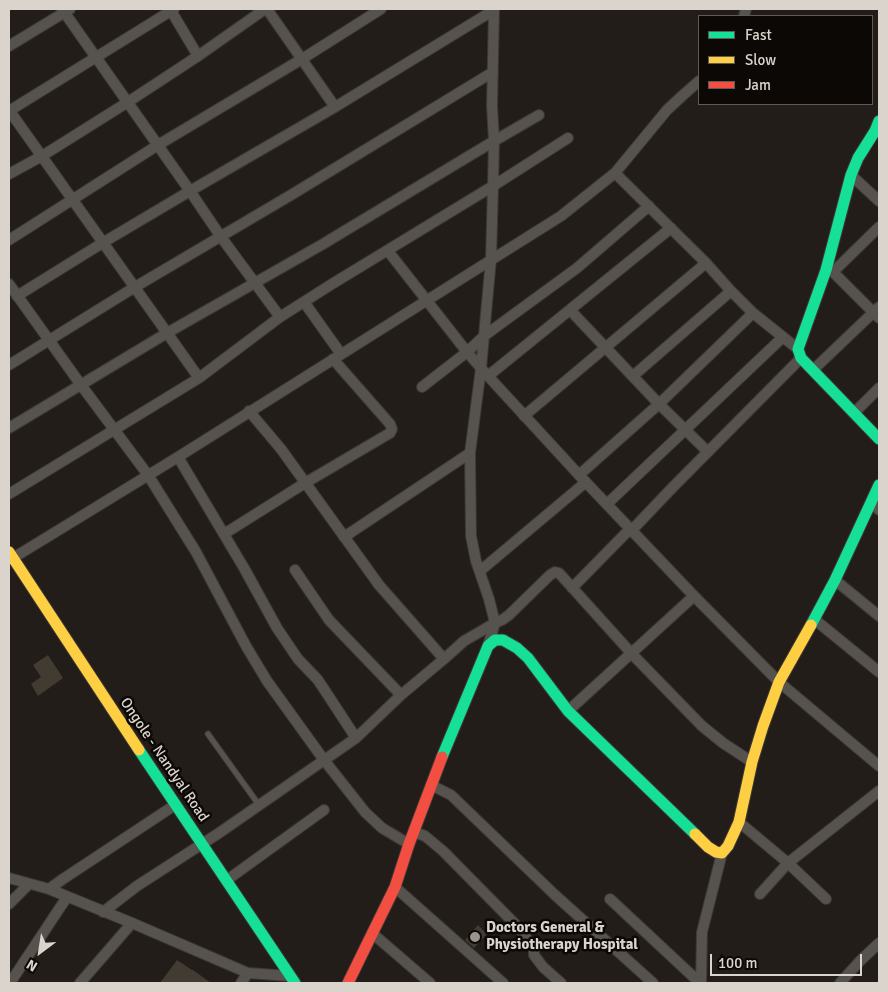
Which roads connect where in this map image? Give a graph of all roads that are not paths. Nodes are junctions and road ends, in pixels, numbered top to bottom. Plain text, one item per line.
1 (172, 9) edge
2 (266, 9) edge
3 (381, 9) edge
4 (494, 9) edge
5 (65, 10) edge
6 (9, 46) edge
7 (198, 56) junction
8 (96, 58) junction
9 (302, 59) junction
10 (493, 72) junction
11 (698, 82) edge
12 (128, 102) junction
13 (335, 107) junction
14 (9, 111) edge
15 (539, 115) dead end
16 (879, 122) edge
17 (568, 138) dead end
18 (494, 140) junction
19 (158, 145) junction
20 (42, 156) junction
21 (9, 174) edge
22 (615, 174) junction
23 (851, 175) junction
24 (493, 186) junction
25 (190, 191) junction
26 (73, 200) junction
27 (879, 201) edge
28 (649, 206) junction
29 (879, 227) edge
30 (671, 228) junction
31 (221, 237) junction
32 (9, 240) edge
33 (104, 242) junction
34 (388, 250) junction
35 (491, 260) junction
36 (706, 263) junction
37 (830, 271) junction
38 (255, 283) junction
39 (9, 284) edge
40 (135, 288) junction
41 (731, 291) junction
42 (18, 296) junction
43 (427, 300) junction
44 (304, 302) junction
45 (570, 310) junction
46 (753, 313) junction
47 (877, 313) edge
48 (280, 317) junction
49 (166, 333) junction
50 (484, 336) junction
51 (783, 338) junction
52 (49, 340) junction
53 (606, 348) junction
54 (467, 352) junction
55 (800, 354) junction
56 (337, 357) junction
57 (9, 365) edge
58 (813, 370) junction
59 (484, 372) junction
60 (633, 376) junction
61 (199, 378) junction
62 (81, 385) junction
63 (422, 387) dead end
64 (879, 388) edge
65 (659, 404) junction
66 (249, 412) junction
67 (854, 413) junction
68 (524, 416) junction
69 (9, 428) edge
70 (114, 430) junction
71 (686, 430) junction
72 (879, 439) edge
73 (708, 452) junction
74 (470, 453) junction
75 (178, 457) junction
76 (148, 475) junction
77 (582, 478) junction
78 (305, 483) junction
79 (879, 485) edge
80 (9, 494) edge
81 (607, 504) junction
82 (875, 506) edge
83 (632, 530) junction
84 (224, 534) junction
85 (344, 537) junction
86 (11, 555) edge
87 (294, 570) dead end
88 (480, 572) junction
89 (835, 580) junction
90 (572, 588) junction
91 (694, 596) junction
92 (879, 616) edge
93 (814, 619) junction
94 (495, 623) junction
95 (488, 646) junction
96 (632, 654) junction
97 (444, 658) junction
98 (879, 672) edge
99 (779, 682) junction
100 (401, 695) junction
101 (568, 711) junction
102 (208, 734) dead end
103 (356, 738) junction
104 (324, 760) junction
105 (752, 762) junction
106 (879, 766) edge
107 (431, 785) junction
108 (879, 791) edge
109 (175, 804) junction
110 (259, 805) junction
111 (324, 810) dead end
112 (739, 822) junction
113 (414, 832) junction
114 (202, 844) junction
115 (409, 844) junction
116 (722, 853) junction
117 (788, 863) junction
118 (9, 878) edge
119 (227, 880) junction
120 (29, 884) junction
121 (395, 887) junction
122 (49, 890) junction
123 (760, 894) dead end
124 (68, 897) junction
125 (826, 898) dead end
126 (610, 899) dead end
127 (9, 904) edge
128 (103, 912) junction
129 (132, 923) junction
130 (372, 933) junction
131 (879, 943) edge
132 (248, 973) junction
133 (292, 980) edge
134 (498, 982) edge
135 (10, 983) edge
136 (80, 983) edge
137 (241, 983) edge
138 (348, 983) edge
139 (430, 983) edge
140 (561, 983) edge
141 (653, 983) edge
142 (700, 983) edge
143 (840, 983) edge

1 - 7 street
1 - 8 street
2 - 7 street
2 - 9 street
3 - 9 street
4 - 10 street
4 - 13 street
5 - 6 street
5 - 8 street
7 - 12 street
8 - 12 street
8 - 14 street
9 - 13 street
9 - 19 street
10 - 18 street
10 - 31 street
11 - 22 street
12 - 19 street
12 - 20 street
13 - 25 street
14 - 20 street
15 - 18 street
16 - 23 main road
17 - 24 street
18 - 24 street
18 - 38 street
19 - 25 street
19 - 26 street
20 - 21 street
20 - 26 street
22 - 28 street
22 - 35 street
23 - 27 street
23 - 37 main road
24 - 34 street
24 - 35 street
25 - 31 street
25 - 33 street
26 - 32 street
26 - 33 street
28 - 30 street
28 - 50 street
29 - 37 street
30 - 36 street
30 - 45 street
31 - 38 street
31 - 40 street
33 - 40 street
33 - 42 street
34 - 43 street
34 - 44 street
35 - 43 street
35 - 50 street
36 - 41 street
36 - 53 street
37 - 47 street
37 - 55 main road
38 - 48 street
38 - 49 street
39 - 42 street
40 - 49 street
40 - 52 street
41 - 46 street
41 - 60 street
42 - 52 street
43 - 54 street
43 - 56 street
44 - 48 street
44 - 56 street
45 - 53 street
45 - 59 street
46 - 51 street
46 - 65 street
47 - 58 street
48 - 61 street
49 - 61 street
49 - 62 street
50 - 54 street
50 - 59 street
51 - 55 street
51 - 71 street
52 - 57 street
52 - 62 street
53 - 60 street
53 - 68 street
54 - 59 street
54 - 63 street
55 - 58 main road
55 - 73 street
56 - 66 street
56 - 78 street
58 - 67 main road
59 - 68 street
59 - 74 street
60 - 65 street
61 - 70 street
62 - 69 street
62 - 70 street
64 - 67 street
65 - 71 street
65 - 77 street
66 - 75 street
66 - 78 street
67 - 72 main road
68 - 77 street
70 - 76 street
70 - 80 street
71 - 73 street
71 - 81 street
73 - 83 street
74 - 85 street
74 - 88 street
75 - 76 street
75 - 84 street
76 - 86 street
76 - 104 street
77 - 81 street
77 - 88 street
78 - 84 street
78 - 85 street
79 - 82 main road
81 - 83 street
82 - 89 main road
83 - 90 street
83 - 91 street
84 - 103 street
85 - 97 street
86 - 109 main road, Ongole - Nandyal Road
87 - 100 street
88 - 94 street
89 - 92 street
89 - 93 main road
90 - 94 street
90 - 96 street
91 - 96 street
91 - 99 street
93 - 98 street
93 - 99 main road
94 - 95 street
94 - 97 street
95 - 101 main road
95 - 107 main road
96 - 101 street
96 - 105 street
97 - 100 street
99 - 105 main road
99 - 106 street
100 - 103 street
101 - 116 main road
102 - 110 lane
103 - 104 street
104 - 110 street
104 - 115 street
105 - 112 main road
107 - 113 main road
107 - 141 street
108 - 117 street
109 - 114 main road, Ongole - Nandyal Road
109 - 122 street
110 - 114 street
111 - 119 street
112 - 116 main road
112 - 117 street
113 - 115 main road
113 - 140 street
114 - 119 main road, Ongole - Nandyal Road
114 - 128 street
115 - 121 main road
116 - 142 street
117 - 123 street
117 - 125 street
118 - 120 street
119 - 133 main road, Ongole - Nandyal Road
120 - 122 street
120 - 127 street
121 - 130 main road
121 - 134 street
122 - 124 street
124 - 128 street
124 - 135 street
126 - 142 street
128 - 129 street
129 - 132 street
129 - 136 street
130 - 138 main road
130 - 139 street
131 - 143 street
132 - 133 street
132 - 137 street

